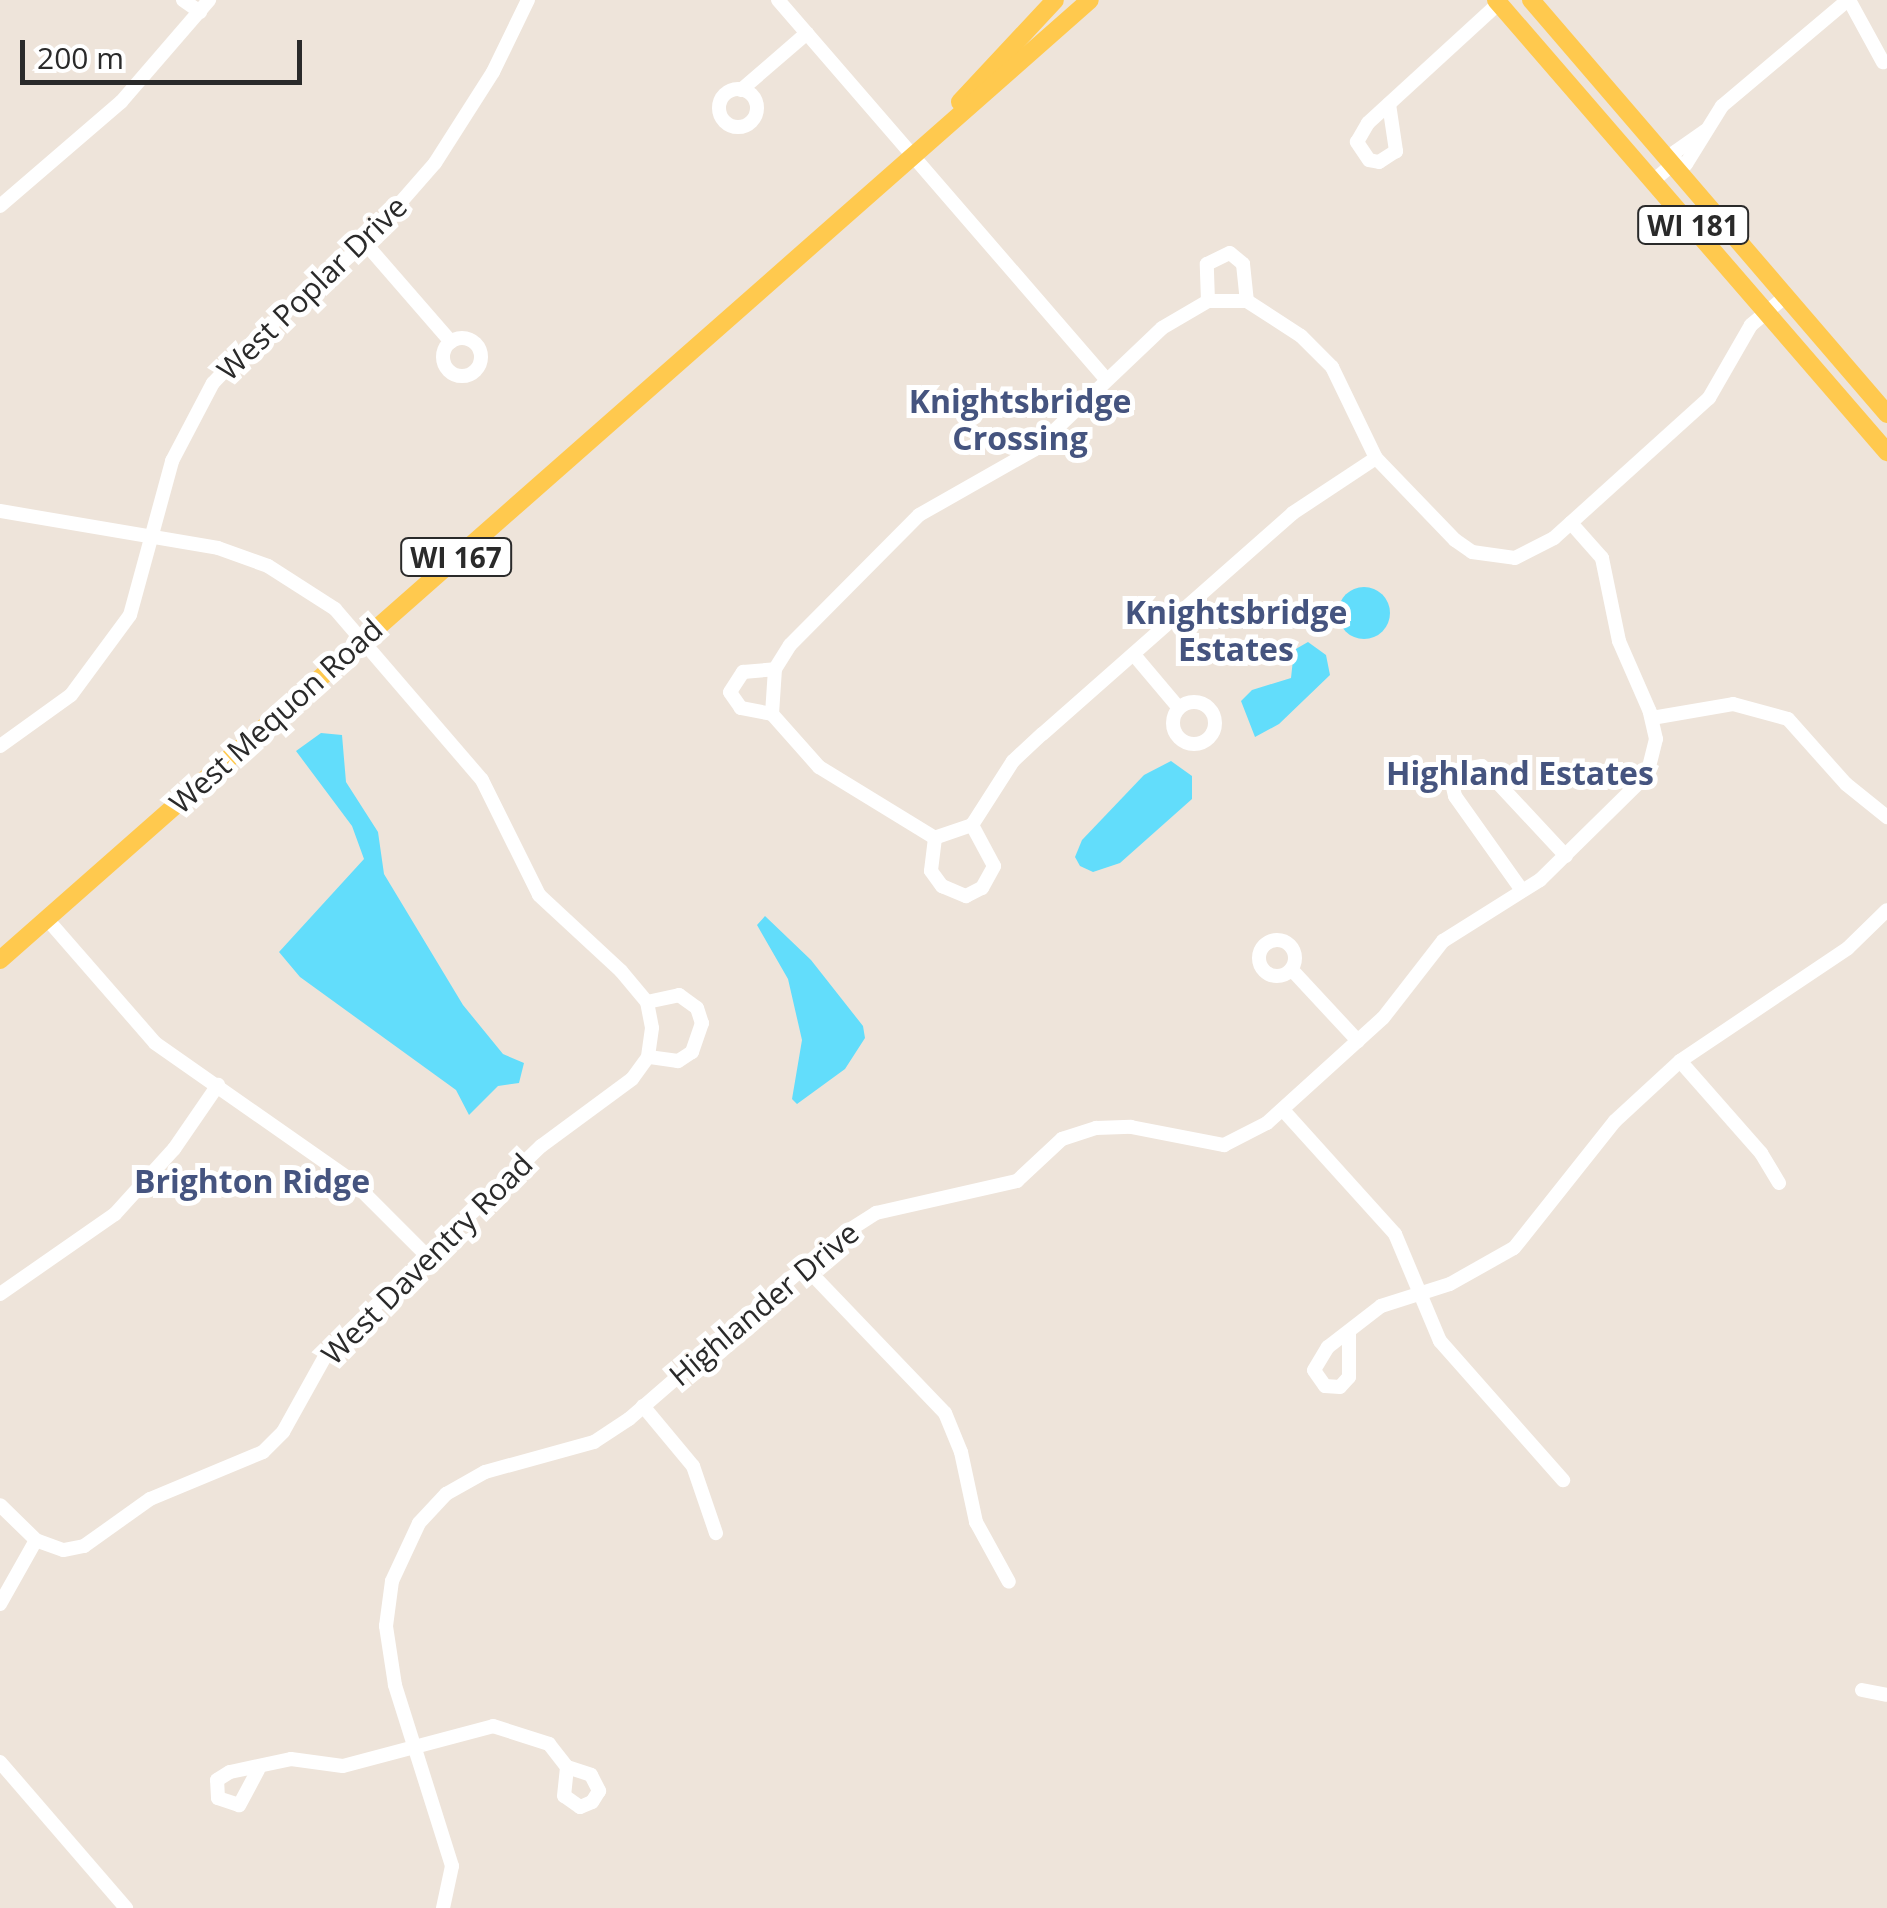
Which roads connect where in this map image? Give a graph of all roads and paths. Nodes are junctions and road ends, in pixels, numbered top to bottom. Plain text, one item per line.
1 (183, 0) edge
2 (528, 0) edge
3 (778, 0) edge
4 (1055, 0) edge
5 (1090, 0) edge
6 (1530, 0) edge
7 (1849, 0) edge
8 (1498, 1) edge
9 (205, 6) edge
10 (807, 33) junction
11 (1884, 62) dead end
12 (741, 90) dead end
13 (1388, 104) dead end
14 (912, 154) junction
15 (1674, 163) junction
16 (1654, 180) junction
17 (0, 206) edge
18 (365, 243) junction
19 (1786, 296) junction
20 (1208, 301) junction
21 (1247, 301) junction
22 (1767, 312) junction
23 (450, 342) dead end
24 (1106, 378) junction
25 (1887, 414) edge
26 (1887, 452) edge
27 (1376, 458) junction
28 (0, 511) edge
29 (1571, 523) junction
30 (153, 538) junction
31 (362, 640) junction
32 (1135, 656) junction
33 (775, 669) junction
34 (1179, 708) dead end
35 (772, 714) junction
36 (1652, 718) junction
37 (0, 746) edge
38 (1887, 817) edge
39 (972, 825) junction
40 (935, 838) junction
41 (1566, 856) junction
42 (1521, 889) junction
43 (1887, 910) edge
44 (47, 919) junction
45 (0, 960) edge
46 (1292, 970) dead end
47 (647, 1002) junction
48 (1358, 1042) junction
49 (648, 1057) junction
50 (1680, 1061) junction
51 (218, 1085) junction
52 (1283, 1110) junction
53 (1779, 1183) dead end
54 (426, 1256) junction
55 (805, 1267) junction
56 (1420, 1292) junction
57 (0, 1294) edge
58 (1349, 1332) dead end
59 (643, 1406) junction
60 (1563, 1480) dead end
61 (0, 1505) edge
62 (716, 1533) dead end
63 (36, 1540) junction
64 (1009, 1582) dead end
65 (0, 1604) edge
66 (1862, 1690) dead end
67 (1887, 1696) edge
68 (415, 1748) junction
69 (0, 1762) edge
70 (567, 1767) dead end
71 (258, 1770) dead end
72 (449, 1907) edge
73 (126, 1908) edge

1 - 9 street
2 - 18 street, West Poplar Drive
3 - 10 street
4 - 14 main road, West Mequon Road / WI 167
5 - 14 main road, West Mequon Road / WI 167
6 - 15 main road, WI 181
7 - 11 street
7 - 15 street
8 - 13 street
8 - 16 main road, WI 181
9 - 17 street
10 - 12 street
10 - 14 street
14 - 24 street
14 - 31 main road, West Mequon Road / WI 167
15 - 16 street
15 - 19 main road, WI 181
16 - 22 main road, WI 181
18 - 23 street
18 - 30 street, West Poplar Drive
19 - 22 street
19 - 25 main road, WI 181
20 - 21 street
20 - 21 street
20 - 24 street
21 - 27 street
22 - 26 main road, WI 181
22 - 29 street
24 - 33 street
27 - 29 street
27 - 32 street
28 - 30 street
29 - 36 street, Highlander Drive
30 - 31 street
30 - 37 street, West Poplar Drive
31 - 44 main road, West Mequon Road / WI 167
31 - 47 street
32 - 34 street
32 - 39 street
33 - 35 street
33 - 35 street
35 - 40 street
36 - 38 street
36 - 41 street, Highlander Drive
39 - 40 street
39 - 40 street
41 - 42 street, Highlander Drive
41 - 42 street
42 - 48 street, Highlander Drive
43 - 50 street
44 - 45 main road, West Mequon Road / WI 167
44 - 51 street
46 - 48 street
47 - 49 street
47 - 49 street
48 - 52 street, Highlander Drive
49 - 54 street, West Daventry Road
50 - 53 street
50 - 56 street
51 - 54 street
51 - 57 street
52 - 55 street, Highlander Drive
52 - 56 street
54 - 63 street, West Daventry Road
55 - 59 street, Highlander Drive
55 - 64 street
56 - 58 street
56 - 60 street
59 - 62 street
59 - 68 street, Highlander Drive
61 - 63 street
63 - 65 street
66 - 67 street
68 - 70 street
68 - 71 street
68 - 72 street, Highlander Drive
69 - 73 street

